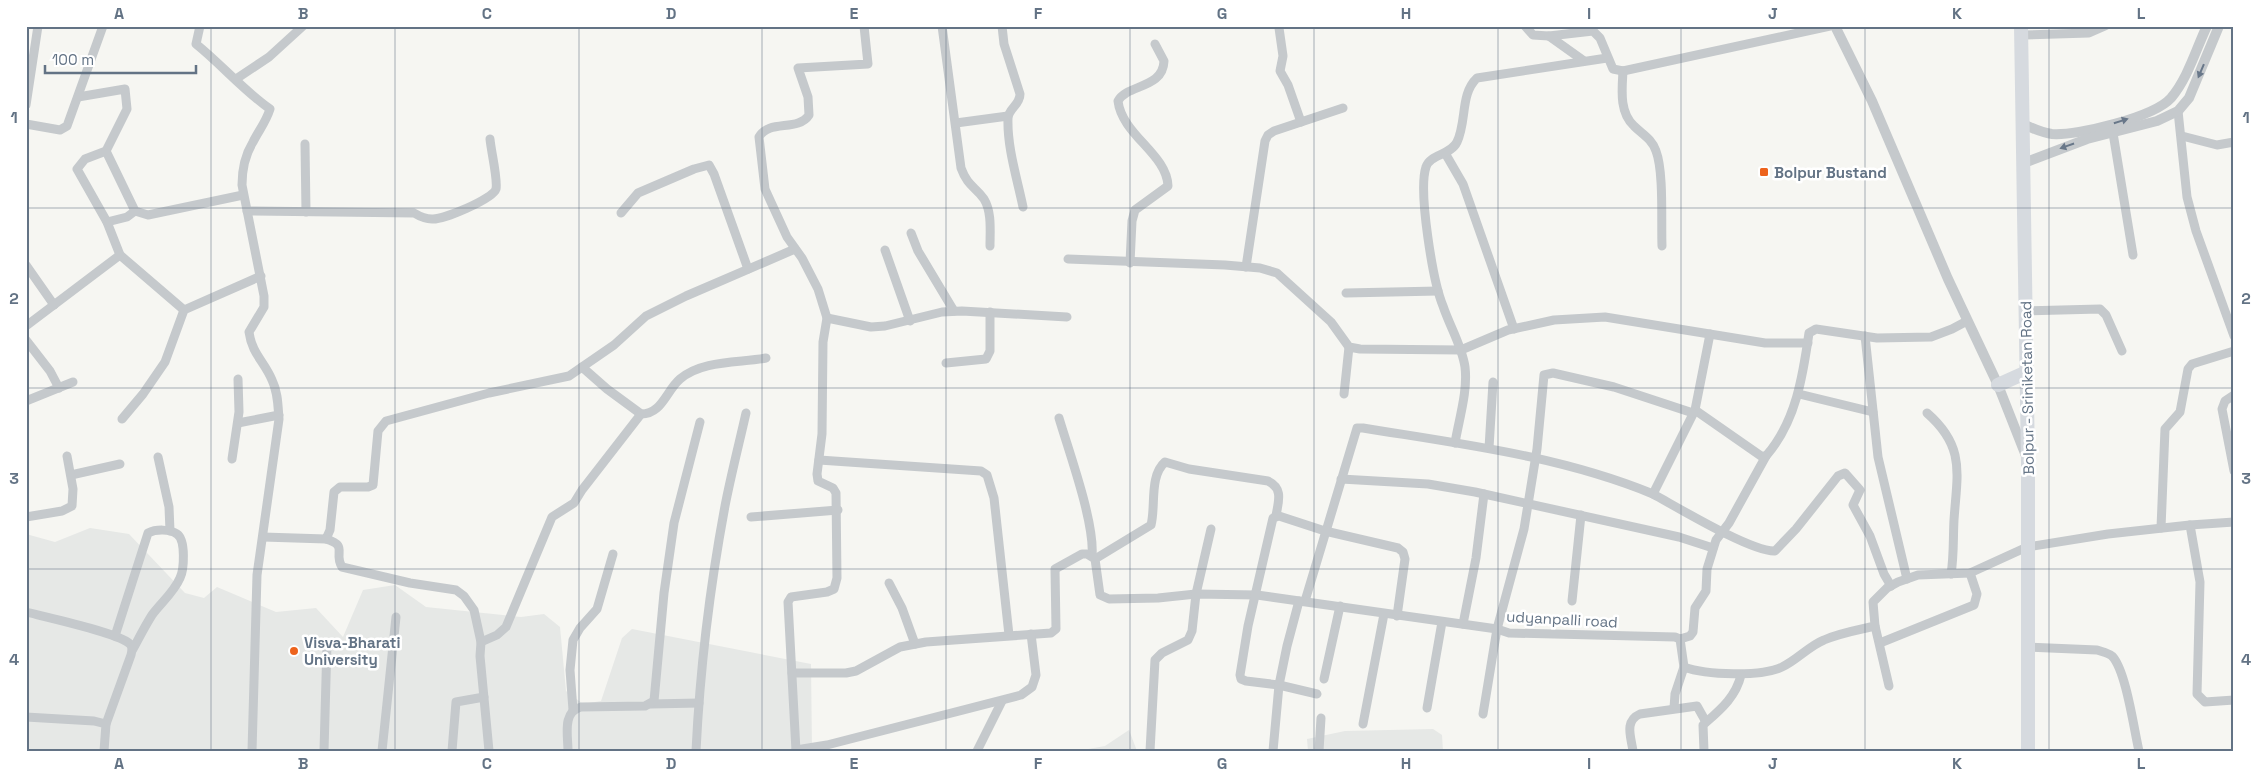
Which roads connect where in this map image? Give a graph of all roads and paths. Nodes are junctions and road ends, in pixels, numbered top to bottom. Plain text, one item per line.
1 (38, 26) edge
2 (103, 26) edge
3 (200, 26) edge
4 (303, 26) edge
5 (864, 26) edge
6 (942, 26) edge
7 (1002, 26) edge
8 (1525, 26) edge
9 (1830, 26) edge
10 (1835, 26) edge
11 (2105, 26) edge
12 (2207, 26) edge
13 (2219, 26) edge
14 (1279, 28) dead end
15 (2022, 30) edge
16 (1549, 36) junction
17 (1155, 44) dead end
18 (1607, 58) junction
19 (1584, 61) junction
20 (1623, 72) junction
21 (236, 79) junction
22 (78, 97) junction
23 (26, 105) edge
24 (1343, 108) dead end
25 (2178, 111) junction
26 (1008, 116) junction
27 (1301, 122) junction
28 (956, 123) junction
29 (26, 124) edge
30 (2023, 124) junction
31 (2113, 133) junction
32 (2182, 136) junction
33 (490, 139) dead end
34 (2234, 142) edge
35 (305, 144) dead end
36 (106, 151) junction
37 (1446, 153) junction
38 (2024, 162) junction
39 (243, 195) junction
40 (1023, 206) dead end
41 (135, 211) junction
42 (247, 211) junction
43 (306, 212) junction
44 (621, 213) dead end
45 (107, 222) junction
46 (911, 233) dead end
47 (990, 246) dead end
48 (1662, 246) dead end
49 (795, 249) junction
50 (885, 250) dead end
51 (120, 255) junction
52 (2133, 255) dead end
53 (1068, 259) dead end
54 (1130, 263) junction
55 (26, 265) edge
56 (1246, 267) junction
57 (748, 269) junction
58 (261, 276) junction
59 (1438, 291) junction
60 (1346, 293) dead end
61 (54, 304) junction
62 (184, 310) junction
63 (954, 311) junction
64 (2026, 311) junction
65 (990, 312) junction
66 (1067, 317) dead end
67 (827, 318) junction
68 (1967, 320) junction
69 (910, 321) junction
70 (26, 326) edge
71 (1514, 329) junction
72 (1710, 334) junction
73 (1865, 336) junction
74 (2234, 336) edge
75 (26, 340) edge
76 (1808, 343) junction
77 (1349, 347) junction
78 (1461, 350) junction
79 (2234, 351) edge
80 (2122, 352) dead end
81 (766, 358) dead end
82 (946, 363) dead end
83 (582, 367) junction
84 (2027, 372) junction
85 (238, 379) dead end
86 (72, 382) dead end
87 (1493, 382) dead end
88 (1998, 385) junction
89 (59, 388) junction
90 (1344, 394) dead end
91 (1799, 394) junction
92 (2234, 395) edge
93 (26, 401) edge
94 (1694, 412) junction
95 (1873, 412) junction
96 (746, 413) dead end
97 (1927, 413) dead end
98 (641, 414) junction
99 (279, 415) junction
100 (1059, 418) dead end
101 (122, 420) dead end
102 (700, 422) dead end
103 (238, 423) junction
104 (1455, 443) junction
105 (1489, 448) junction
106 (67, 456) dead end
107 (1766, 456) junction
108 (158, 457) dead end
109 (1535, 458) junction
110 (232, 459) dead end
111 (819, 460) junction
112 (2028, 462) junction
113 (120, 464) dead end
114 (2234, 471) edge
115 (71, 475) junction
116 (1341, 479) junction
117 (1484, 494) junction
118 (1653, 494) junction
119 (1527, 503) junction
120 (838, 510) junction
121 (1581, 515) junction
122 (1276, 516) junction
123 (26, 517) edge
124 (752, 517) dead end
125 (2234, 522) edge
126 (2190, 524) junction
127 (2161, 528) junction
128 (1211, 529) dead end
129 (170, 531) junction
130 (1325, 531) junction
131 (1722, 531) junction
132 (264, 537) junction
133 (326, 539) junction
134 (2027, 547) junction
135 (1712, 548) junction
136 (613, 554) dead end
137 (1093, 557) junction
138 (1970, 573) junction
139 (1951, 574) junction
140 (1907, 579) junction
141 (889, 583) dead end
142 (1891, 586) junction
143 (1196, 594) junction
144 (1257, 595) junction
145 (1302, 601) junction
146 (1572, 601) dead end
147 (1340, 606) junction
148 (26, 612) edge
149 (1384, 614) junction
150 (1397, 616) junction
151 (396, 617) dead end
152 (1442, 622) junction
153 (1463, 624) junction
154 (1875, 626) junction
155 (1497, 629) junction
156 (1031, 634) junction
157 (1009, 635) junction
158 (115, 636) junction
159 (1680, 639) junction
160 (481, 642) junction
161 (1880, 642) junction
162 (327, 643) dead end
163 (916, 644) junction
164 (2028, 647) junction
165 (133, 649) junction
166 (1684, 667) junction
167 (792, 673) junction
168 (1742, 674) junction
169 (1324, 678) dead end
170 (1279, 685) junction
171 (1889, 686) dead end
172 (1317, 694) dead end
173 (484, 697) junction
174 (2234, 700) edge
175 (1002, 701) junction
176 (699, 703) junction
177 (651, 704) junction
178 (1427, 708) dead end
179 (1674, 708) junction
180 (572, 710) junction
181 (1483, 714) dead end
182 (26, 717) edge
183 (1321, 718) dead end
184 (1706, 722) junction
185 (106, 724) junction
186 (1363, 724) dead end
187 (796, 750) edge
188 (104, 751) edge
189 (252, 751) edge
190 (324, 751) edge
191 (382, 751) edge
192 (452, 751) edge
193 (489, 751) edge
194 (568, 751) edge
195 (696, 751) edge
196 (977, 751) edge
197 (1150, 751) edge
198 (1273, 751) edge
199 (1319, 751) edge
200 (1633, 751) edge
201 (1704, 751) edge
202 (2028, 751) edge
203 (2139, 751) edge

1 - 23 street
2 - 22 street
3 - 21 street
4 - 21 street
5 - 49 street
6 - 28 street
7 - 26 street
8 - 16 street
9 - 20 street
10 - 68 street
11 - 15 street
30 -> 12 street
13 -> 25 street
14 - 27 street
15 - 30 main road, Bolpur - Sriniketan Road
16 - 18 street
16 - 19 street
17 - 54 street
18 - 19 street
18 - 20 street
19 - 37 street
20 - 48 street
21 - 39 street
22 - 29 street
22 - 36 street
24 - 27 street
25 - 31 street
25 - 32 street
26 - 28 street
26 - 40 street
27 - 56 street
28 - 47 street
30 - 38 main road, Bolpur - Sriniketan Road
31 -> 38 street
31 - 52 street
32 - 34 street
32 - 74 street
33 - 43 street
35 - 43 street
36 - 41 street
36 - 45 street
37 - 59 street
37 - 71 street
38 - 64 main road, Bolpur - Sriniketan Road
39 - 41 street
39 - 42 street
41 - 45 street
42 - 43 street
42 - 58 street
44 - 57 street
45 - 51 street
46 - 63 street
49 - 57 street
49 - 67 street
50 - 69 street
51 - 61 street
51 - 62 street
53 - 54 street
54 - 56 street
55 - 61 street
56 - 77 street
57 - 83 street
58 - 62 street
58 - 99 street
59 - 60 street
59 - 78 street
61 - 70 street
62 - 101 street
63 - 65 street
63 - 69 street
64 - 80 street
64 - 84 main road, Bolpur - Sriniketan Road
65 - 66 street
65 - 82 street
67 - 69 street
67 - 111 street
68 - 73 street
68 - 88 street
71 - 72 street
71 - 78 street
72 - 76 street
72 - 94 street
73 - 76 street
73 - 95 street
75 - 89 street
76 - 91 street
77 - 78 street
77 - 90 street
78 - 104 street
79 - 127 street
81 - 98 street
83 - 98 street
83 - 133 street
84 - 88 main road
84 - 112 main road, Bolpur - Sriniketan Road
85 - 103 street
86 - 89 street
87 - 105 street
88 - 112 street
89 - 93 street
91 - 95 street
91 - 107 street
92 - 114 street
94 - 107 street
94 - 109 street
94 - 118 street
95 - 140 street
96 - 176 street
97 - 139 street
98 - 160 street
99 - 103 street
99 - 132 street
100 - 137 street
102 - 177 street
103 - 110 street
104 - 105 street
104 - 116 street
105 - 109 street
106 - 115 street
107 - 131 street
108 - 129 street
109 - 118 street
109 - 119 street
111 - 120 street
111 - 157 street
112 - 134 main road, Bolpur - Sriniketan Road
113 - 115 street
115 - 123 street
116 - 117 street
116 - 130 street
117 - 119 street
117 - 153 street
118 - 131 street
119 - 121 street
119 - 155 street
120 - 124 street
120 - 167 street
121 - 135 street
121 - 146 street
122 - 130 street
122 - 137 street
122 - 144 street
125 - 126 street
126 - 127 street
126 - 174 street
127 - 134 street
128 - 143 street
129 - 158 street
129 - 165 street
130 - 145 street
130 - 150 street
131 - 135 street
131 - 142 street
132 - 133 street
132 - 189 street
133 - 160 street
134 - 138 street
134 - 164 main road, Bolpur - Sriniketan Road
135 - 159 street
136 - 180 street
137 - 143 street, udyanpalli road
137 - 156 street
138 - 139 street
138 - 161 street
139 - 140 street
140 - 142 street
141 - 163 street
142 - 154 street
143 - 144 street, udyanpalli road
143 - 197 street
144 - 145 street, udyanpalli road
144 - 170 street
145 - 147 street, udyanpalli road
145 - 170 street
147 - 149 street, udyanpalli road
147 - 169 street
148 - 158 street
149 - 150 street, udyanpalli road
149 - 186 street
150 - 152 street, udyanpalli road
151 - 191 street
152 - 153 street, udyanpalli road
152 - 178 street
153 - 155 street, udyanpalli road
154 - 161 street
154 - 168 street
155 - 159 street, udyanpalli road
155 - 181 street
156 - 157 street
156 - 175 street
157 - 163 street
158 - 165 street
159 - 166 street
160 - 173 street
161 - 171 street
162 - 190 street
163 - 167 street
164 - 202 main road, Bolpur - Sriniketan Road
164 - 203 street
165 - 185 street
166 - 168 street
166 - 179 street
167 - 187 street
168 - 184 street
170 - 172 street
170 - 198 street
173 - 192 street
173 - 193 street
175 - 187 street
175 - 196 street
176 - 177 street
176 - 195 street
177 - 180 street
179 - 184 street
179 - 200 street
180 - 194 street
182 - 185 street
183 - 199 street
184 - 201 street
185 - 188 street

